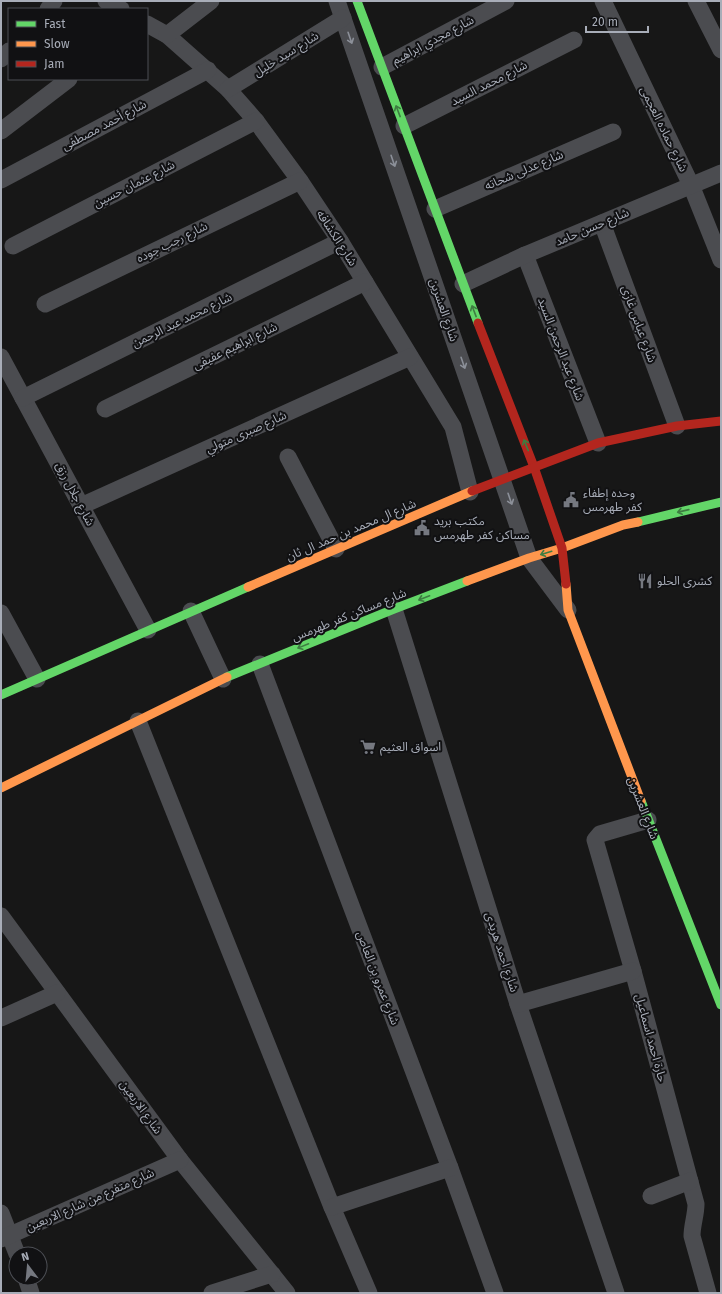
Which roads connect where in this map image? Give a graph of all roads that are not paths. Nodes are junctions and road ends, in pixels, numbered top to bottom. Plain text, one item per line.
1 (106, 1) edge
2 (211, 1) edge
3 (337, 1) edge
4 (357, 1) edge
5 (506, 1) edge
6 (603, 1) edge
7 (696, 1) edge
8 (119, 8) edge
9 (344, 18) junction
10 (148, 25) edge
11 (167, 35) junction
12 (574, 40) dead end
13 (721, 50) edge
14 (382, 67) junction
15 (208, 70) junction
16 (68, 80) edge
17 (228, 89) junction
18 (256, 121) junction
19 (404, 126) junction
20 (1, 130) edge
21 (613, 132) dead end
22 (721, 173) edge
23 (1, 180) edge
24 (300, 181) junction
25 (691, 185) junction
26 (435, 209) junction
27 (602, 223) junction
28 (340, 241) junction
29 (13, 246) dead end
30 (525, 256) junction
31 (721, 260) edge
32 (365, 282) junction
33 (463, 284) junction
34 (45, 304) dead end
35 (1, 357) edge
36 (410, 357) junction
37 (23, 398) junction
38 (105, 410) dead end
39 (721, 421) edge
40 (677, 426) junction
41 (598, 443) junction
42 (288, 457) dead end
43 (534, 467) junction
44 (503, 479) junction
45 (470, 492) junction
46 (721, 502) edge
47 (82, 506) junction
48 (562, 548) junction
49 (336, 549) junction
50 (530, 558) junction
51 (394, 609) junction
52 (568, 610) junction
53 (191, 611) junction
54 (1, 613) edge
55 (148, 630) junction
56 (260, 664) junction
57 (37, 679) junction
58 (223, 679) junction
59 (1, 695) edge
60 (138, 721) junction
61 (1, 788) edge
62 (648, 820) junction
63 (1, 916) edge
64 (633, 971) junction
65 (57, 994) junction
66 (518, 1004) junction
67 (721, 1005) edge
68 (1, 1018) edge
69 (180, 1160) junction
70 (450, 1168) junction
71 (690, 1181) junction
72 (651, 1196) dead end
73 (332, 1207) junction
74 (1, 1213) edge
75 (5, 1237) edge
76 (11, 1246) edge
77 (272, 1274) junction
78 (212, 1293) edge
79 (287, 1293) edge
80 (369, 1293) edge
81 (495, 1293) edge
82 (616, 1293) edge
83 (708, 1293) edge

1 - 8 street
2 - 11 street
3 - 9 street, شارع العشرين
4 - 14 street, شارع العشرين
5 - 14 street, شارع مجدي ابراهيم
6 - 25 street, شارع حماده العجمى
7 - 13 street
9 - 17 street, شارع سيد خليل
9 -> 44 street, شارع العشرين
10 - 11 street, شارع الكشافه
11 - 15 street, شارع الكشافه
12 - 19 street, شارع محمد السيد
19 -> 14 street, شارع العشرين
15 - 17 street, شارع الكشافه
15 - 23 street, شارع أحمد مصطفى
16 - 20 street
17 - 18 street, شارع الكشافه
18 - 24 street, شارع الكشافه
18 - 29 street, شارع عثمان حسين
19 - 26 street, شارع العشرين
21 - 26 street, شارع عدلى شحاته
22 - 25 street, شارع حسن حامد
24 - 28 street, شارع الكشافه
24 - 34 street, شارع رجب جوده
25 - 27 street, شارع حسن حامد
25 - 31 street, شارع حماده العجمى
26 - 33 street, شارع العشرين
27 - 30 street, شارع حسن حامد
27 - 40 street, شارع عباس غازى
28 - 32 street, شارع الكشافه
28 - 37 street, شارع محمد عبد الرحمن
30 - 33 street, شارع حسن حامد
30 - 41 street, شارع عبد الرحمن السيد
32 - 36 street, شارع الكشافه
32 - 38 street, شارع ابراهيم عفيفى
43 -> 33 street, شارع العشرين
35 - 37 street, شارع جلال رزق
36 - 45 street, شارع الكشافه
36 - 47 street, شارع صبرى متولي
37 - 47 street, شارع جلال رزق
39 - 40 street, شارع ال محمد بن حمد ال ثان
40 - 41 street, شارع ال محمد بن حمد ال ثان
41 - 43 street, شارع ال محمد بن حمد ال ثان
42 - 49 street
43 - 44 street, شارع ال محمد بن حمد ال ثان
43 - 48 street, شارع العشرين
44 - 45 street, شارع ال محمد بن حمد ال ثان
44 -> 50 street, شارع العشرين
45 - 49 street, شارع ال محمد بن حمد ال ثان
46 -> 48 street, شارع مساكن كفر طهرمس
47 - 55 street, شارع جلال رزق
48 -> 50 street, شارع مساكن كفر طهرمس
48 - 52 street, شارع العشرين
49 - 53 street, شارع ال محمد بن حمد ال ثان
50 -> 51 street, شارع مساكن كفر طهرمس
50 - 52 street, شارع العشرين
51 -> 56 street, شارع مساكن كفر طهرمس
51 - 66 street, شارع احمد هريدى
52 - 62 street, شارع العشرين
53 - 55 street, شارع ال محمد بن حمد ال ثان
53 - 58 street
54 - 57 street
55 - 57 street, شارع ال محمد بن حمد ال ثان
56 - 58 street, شارع مساكن كفر طهرمس
56 - 70 street, شارع عمرو بن العاص
57 - 59 street, شارع ال محمد بن حمد ال ثان
58 - 60 street, شارع مساكن كفر طهرمس
60 - 61 street, شارع مساكن كفر طهرمس
60 - 73 street
62 - 64 street, حارة احمد اسماعيل
62 - 67 street, شارع العشرين
63 - 65 street, شارع الاربعين
64 - 66 street
64 - 71 street, حارة احمد اسماعيل
65 - 68 street
65 - 69 street, شارع الاربعين
66 - 82 street, شارع احمد هريدى
69 - 75 street, شارع متفرع من شارع الاربعين
69 - 77 street, شارع الاربعين
70 - 73 street
70 - 81 street, شارع عمرو بن العاص
71 - 72 street
71 - 83 street, حارة احمد اسماعيل
73 - 80 street
74 - 75 street
75 - 76 street
77 - 78 street
77 - 79 street, شارع الاربعين

